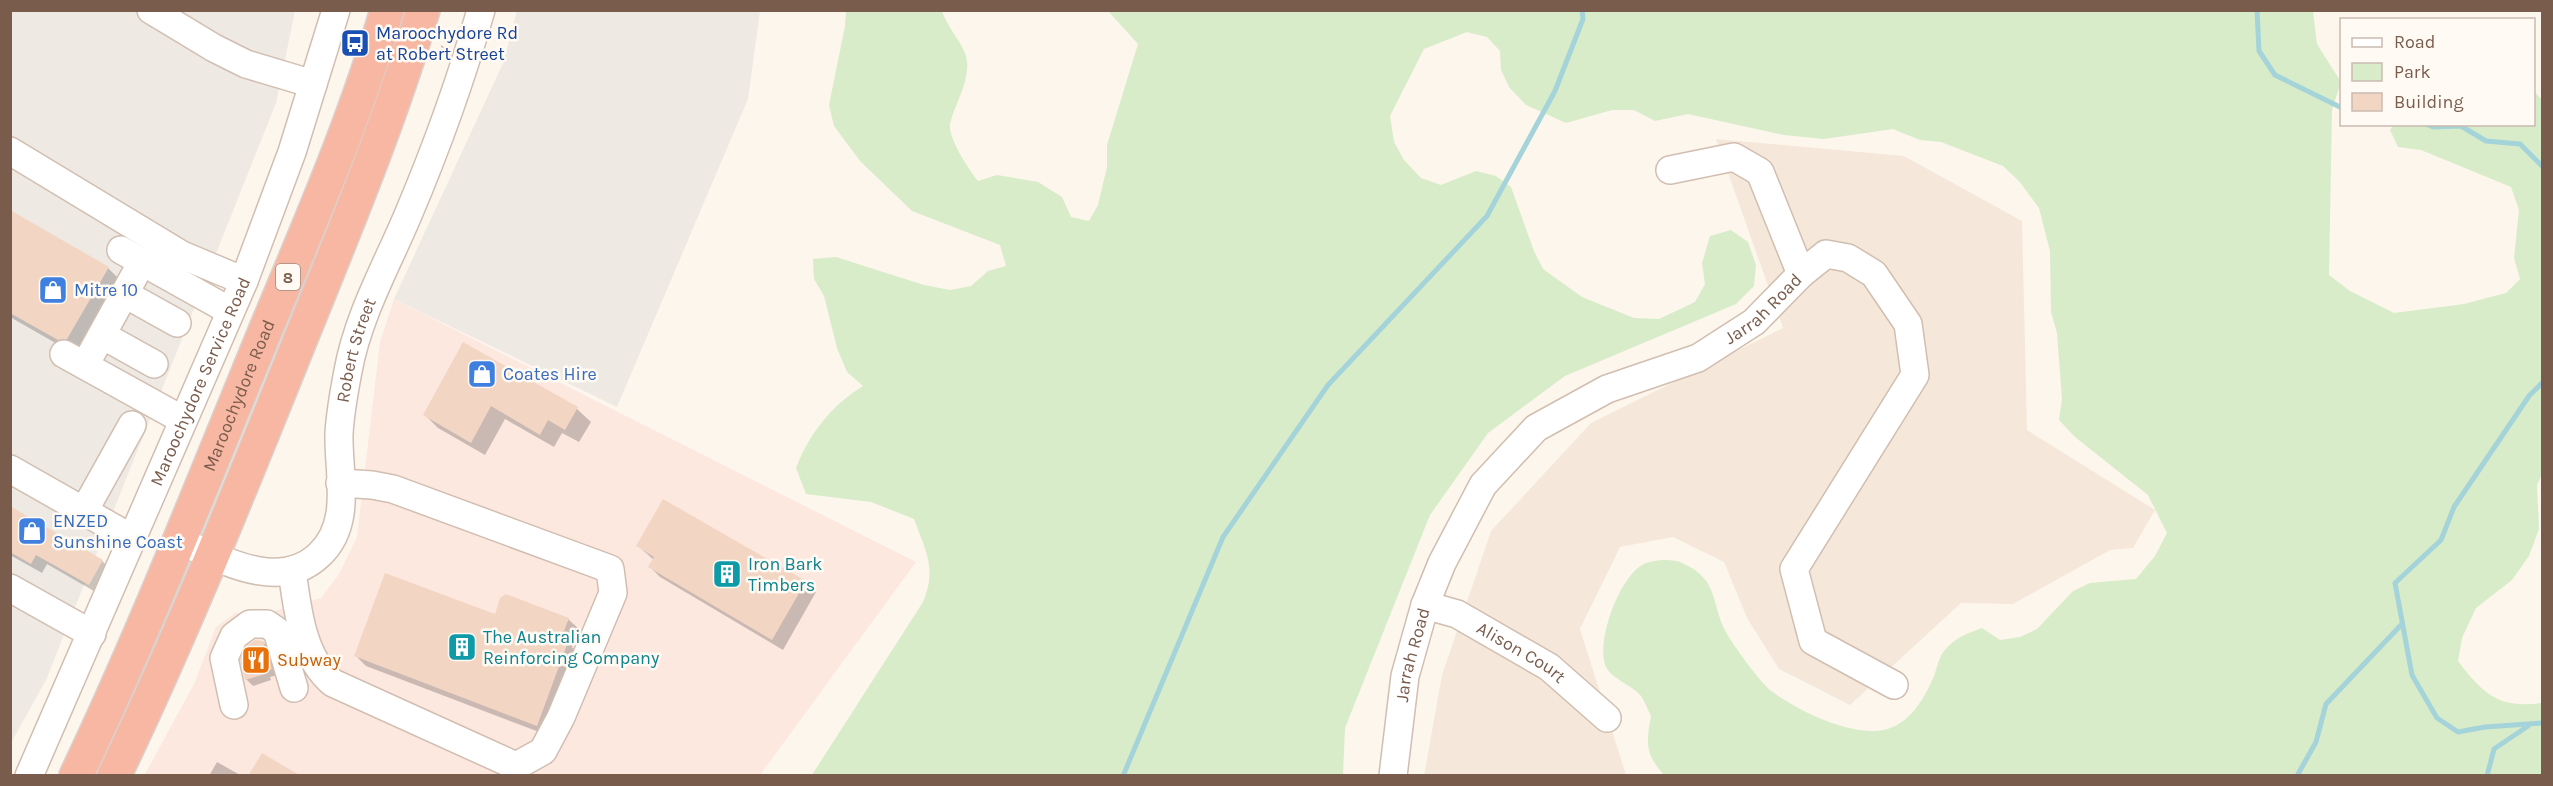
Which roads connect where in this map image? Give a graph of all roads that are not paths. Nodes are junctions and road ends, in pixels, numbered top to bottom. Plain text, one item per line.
1 (151, 10) edge
2 (336, 10) edge
3 (387, 10) edge
4 (423, 10) edge
5 (481, 10) edge
6 (314, 84) junction
7 (10, 151) edge
8 (1670, 170) dead end
9 (1801, 274) junction
10 (244, 281) junction
11 (125, 294) junction
12 (230, 311) junction
13 (177, 323) dead end
14 (102, 334) junction
15 (154, 364) dead end
16 (183, 420) junction
17 (132, 425) dead end
18 (10, 469) edge
19 (340, 483) junction
20 (84, 511) junction
21 (133, 539) junction
22 (180, 541) junction
23 (213, 555) junction
24 (292, 570) junction
25 (10, 588) edge
26 (1425, 606) junction
27 (92, 634) junction
28 (1894, 685) dead end
29 (294, 688) dead end
30 (234, 705) dead end
31 (1607, 718) dead end
32 (29, 776) edge
33 (75, 776) edge
34 (114, 776) edge
35 (1393, 776) edge

1 - 6 street
2 - 6 street, Maroochydore Service Road
3 - 22 highway, Maroochydore Road / 8
4 - 23 highway, Maroochydore Road / 8
5 - 19 street, Robert Street
6 - 10 street, Maroochydore Service Road
7 - 10 street
8 - 9 street
9 - 26 street, Jarrah Road
9 - 28 street, Jarrah Road
10 - 12 street, Maroochydore Service Road
11 - 12 street
11 - 13 street
11 - 14 street
12 - 16 street, Maroochydore Service Road
14 - 15 street
14 - 16 street
16 - 21 street, Maroochydore Service Road
17 - 20 street
18 - 20 street
19 - 24 street, Robert Street
19 - 24 street
20 - 21 street
21 - 27 street, Maroochydore Service Road
22 - 23 street, Robert Street
22 - 33 highway, Maroochydore Road / 8
23 - 24 street, Robert Street
23 - 34 highway, Maroochydore Road / 8
25 - 27 street
26 - 31 street, Alison Court
26 - 35 street, Jarrah Road
27 - 32 street, Maroochydore Service Road
29 - 30 street

